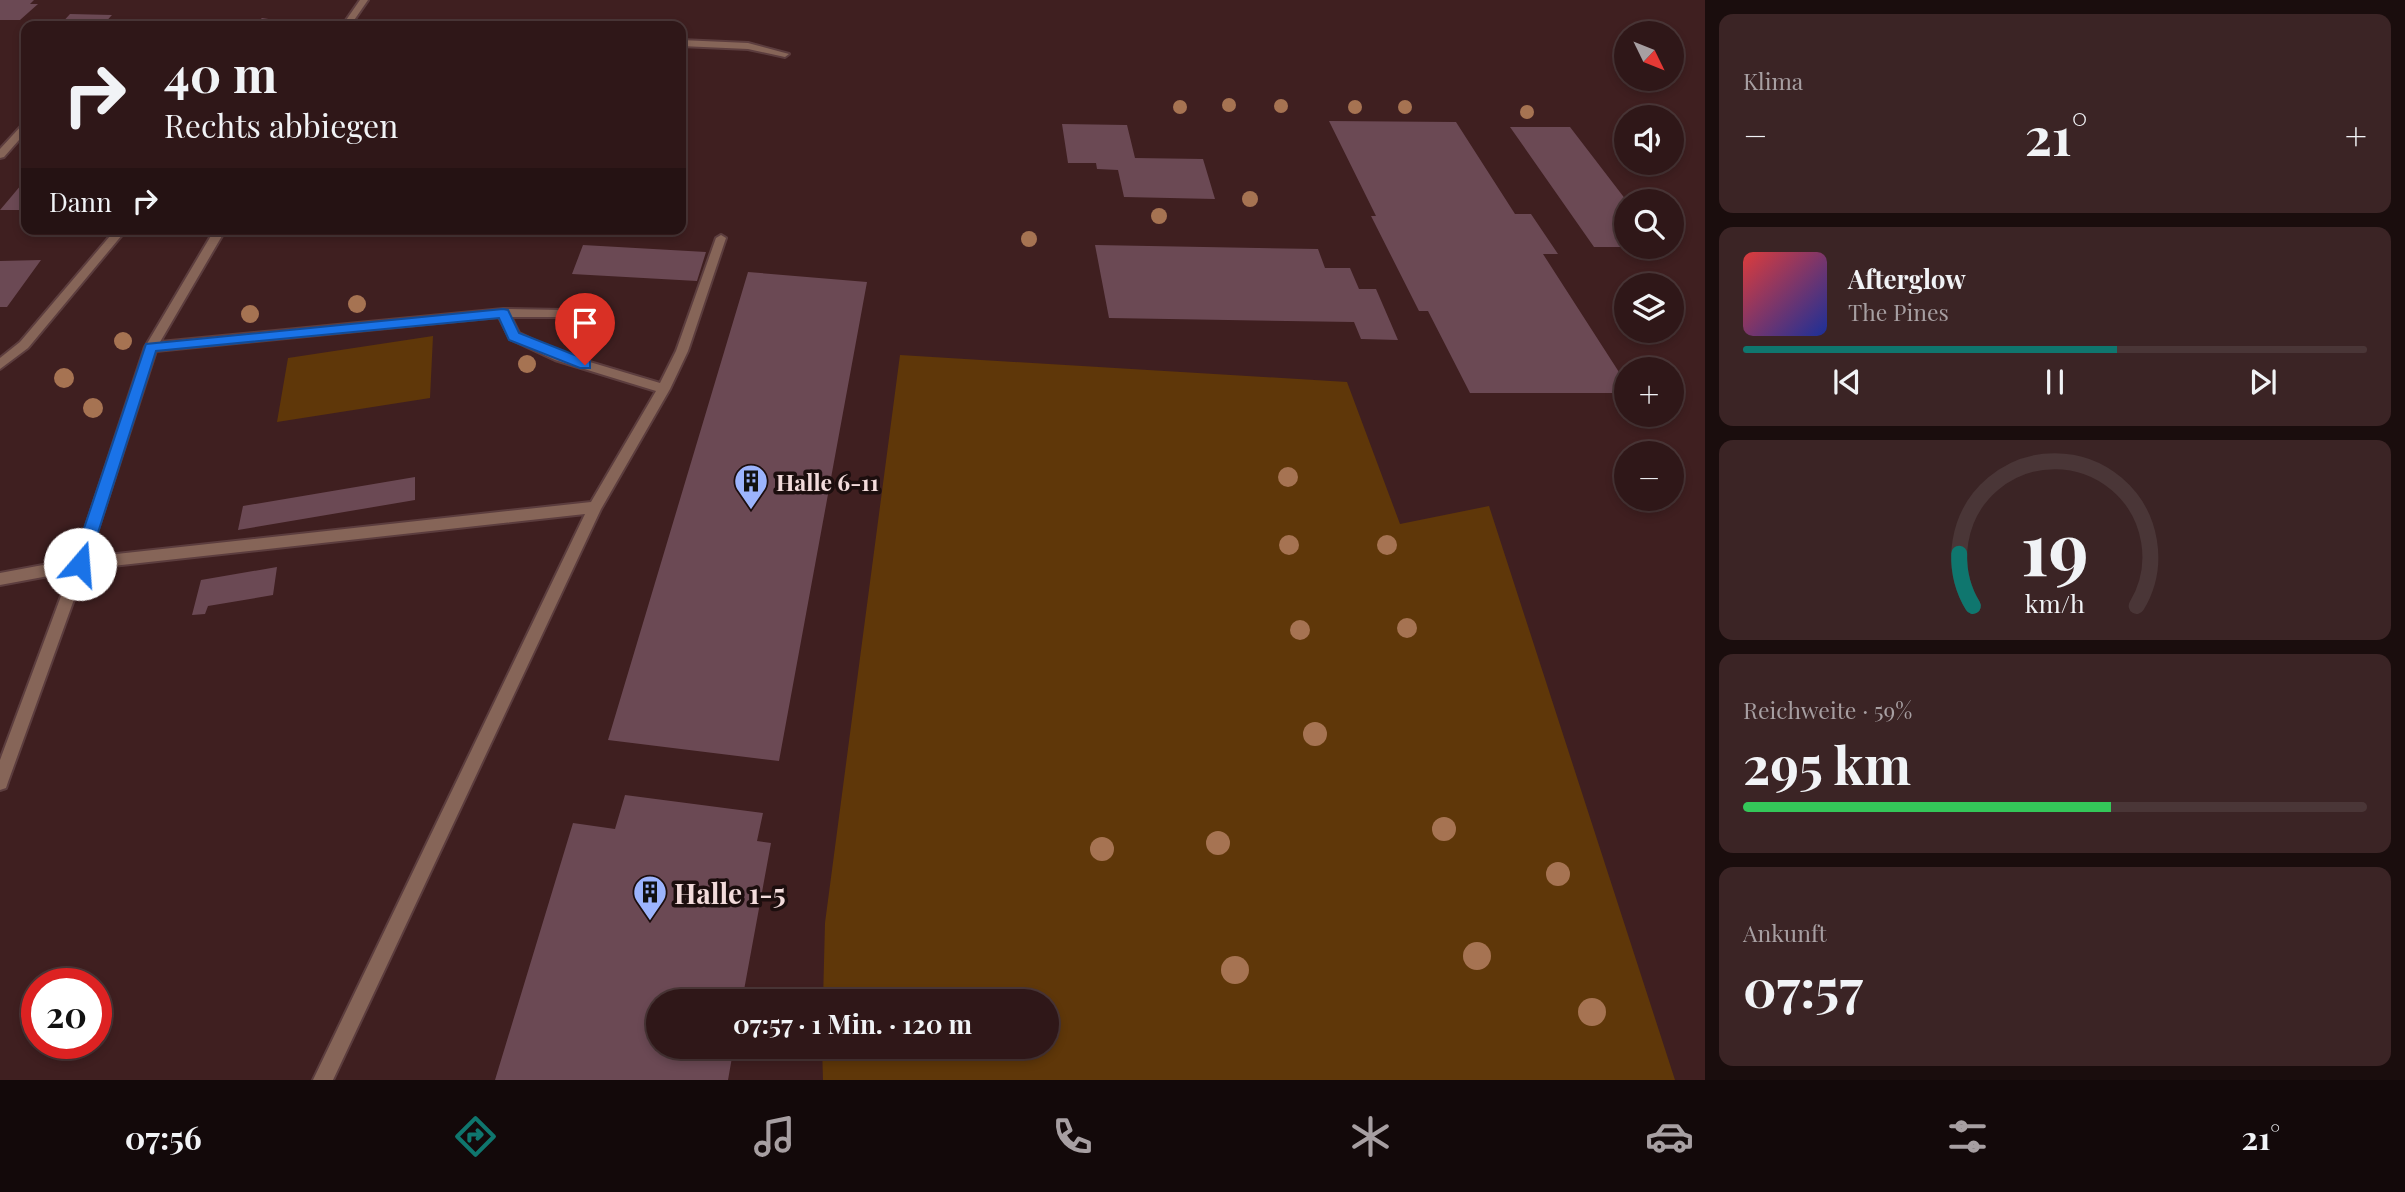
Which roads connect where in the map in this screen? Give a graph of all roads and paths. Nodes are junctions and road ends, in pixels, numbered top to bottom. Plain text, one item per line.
1 (364, 0) edge
2 (349, 21) edge
3 (686, 43) edge
4 (785, 54) dead end
5 (21, 132) edge
6 (0, 155) edge
7 (117, 235) edge
8 (217, 235) edge
9 (721, 238) dead end
10 (503, 313) junction
11 (563, 314) dead end
12 (151, 347) junction
13 (0, 365) edge
14 (663, 389) junction
15 (595, 507) junction
16 (80, 564) junction
17 (0, 579) edge
18 (0, 782) edge
19 (323, 1080) edge

1 - 2 street
3 - 4 street
5 - 6 street
7 - 13 street
8 - 12 street
9 - 14 street
10 - 11 street
10 - 12 street
10 - 14 street
12 - 16 street
14 - 15 street
15 - 16 street
15 - 19 street
16 - 17 street
16 - 18 street

